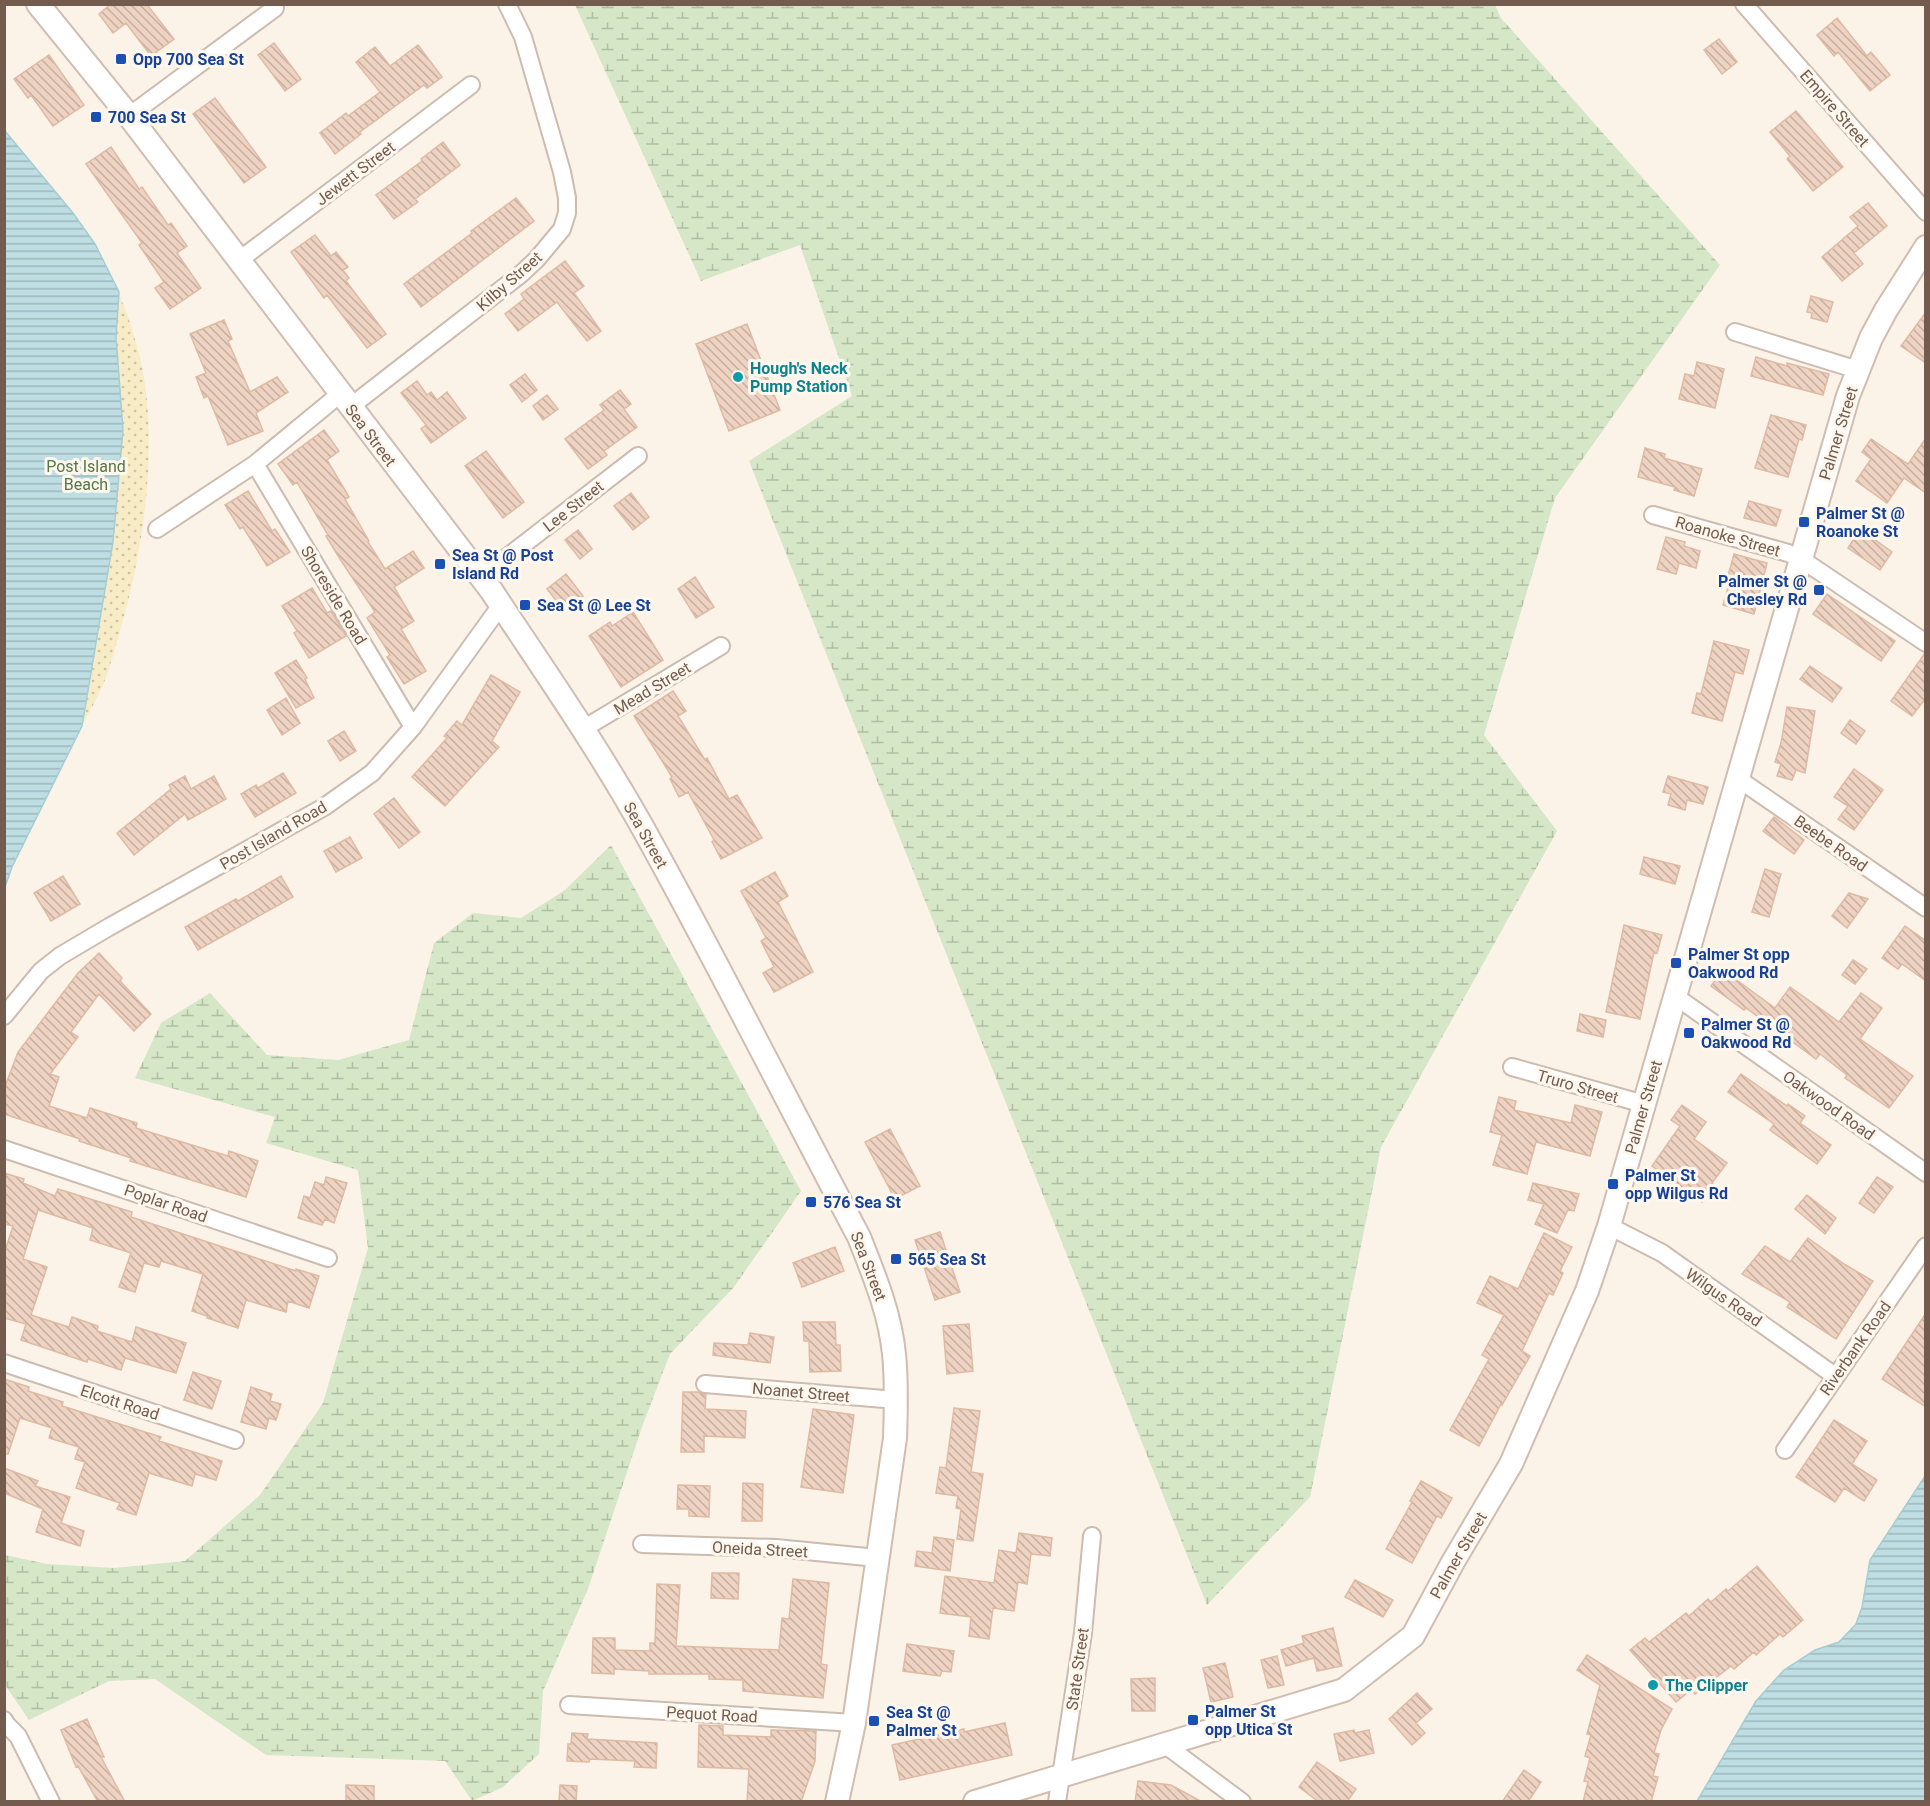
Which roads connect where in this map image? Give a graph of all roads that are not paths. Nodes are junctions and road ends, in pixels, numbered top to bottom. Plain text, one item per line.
1 (39, 4) edge
2 (507, 4) edge
3 (1744, 4) edge
4 (275, 8) dead end
5 (471, 85) dead end
6 (129, 116) junction
7 (1926, 212) edge
8 (1926, 247) edge
9 (238, 261) junction
10 (1735, 332) dead end
11 (1858, 370) junction
12 (345, 400) junction
13 (638, 456) dead end
14 (255, 464) junction
15 (1653, 515) dead end
16 (157, 529) dead end
17 (1801, 559) junction
18 (480, 578) junction
19 (501, 605) junction
20 (1926, 643) edge
21 (721, 646) dead end
22 (413, 727) junction
23 (583, 729) junction
24 (1737, 778) junction
25 (1926, 908) edge
26 (1675, 996) junction
27 (4, 1016) edge
28 (1512, 1067) dead end
29 (1644, 1104) junction
30 (4, 1149) edge
31 (1926, 1173) edge
32 (1609, 1226) junction
33 (1926, 1246) edge
34 (328, 1258) dead end
35 (4, 1363) edge
36 (1835, 1376) junction
37 (705, 1384) dead end
38 (896, 1400) junction
39 (235, 1440) dead end
40 (1785, 1450) dead end
41 (1092, 1536) dead end
42 (642, 1544) dead end
43 (877, 1558) junction
44 (569, 1706) dead end
45 (4, 1720) edge
46 (854, 1723) junction
47 (1164, 1744) junction
48 (1061, 1776) junction
49 (51, 1802) edge
50 (837, 1802) edge
51 (975, 1802) edge
52 (1057, 1802) edge
53 (1242, 1802) edge

1 - 6 main road, Sea Street
2 - 12 street, Kilby Street
3 - 7 street, Empire Street
4 - 6 street
5 - 9 street, Jewett Street
6 - 9 main road, Sea Street
8 - 11 main road, Palmer Street
9 - 12 main road, Sea Street
10 - 11 street
11 - 17 main road, Palmer Street
12 - 14 street
12 - 18 main road, Sea Street
13 - 18 street, Lee Street
14 - 16 street
14 - 22 street, Shoreside Road
15 - 17 street, Roanoke Street
17 - 20 street, Roanoke Street
17 - 24 main road, Palmer Street
18 - 19 main road, Sea Street
19 - 22 street, Post Island Road
19 - 23 main road, Sea Street
21 - 23 street, Mead Street
22 - 27 street, Post Island Road
23 - 38 main road, Sea Street
24 - 25 street, Beebe Road
24 - 26 main road, Palmer Street
26 - 29 main road, Palmer Street
26 - 31 street, Oakwood Road
28 - 29 street, Truro Street
29 - 32 main road, Palmer Street
30 - 34 street, Poplar Road
32 - 36 street, Wilgus Road
32 - 47 main road, Palmer Street
33 - 36 street, Riverbank Road
35 - 39 street, Elcott Road
36 - 40 street, Riverbank Road
37 - 38 street, Noanet Street
38 - 43 main road, Sea Street
41 - 48 street, State Street
42 - 43 street, Oneida Street
43 - 46 main road, Sea Street
44 - 46 street, Pequot Road
45 - 49 street
46 - 50 main road, Sea Street
47 - 48 main road, Palmer Street
47 - 53 street
48 - 51 main road, Palmer Street
48 - 52 street, State Street

